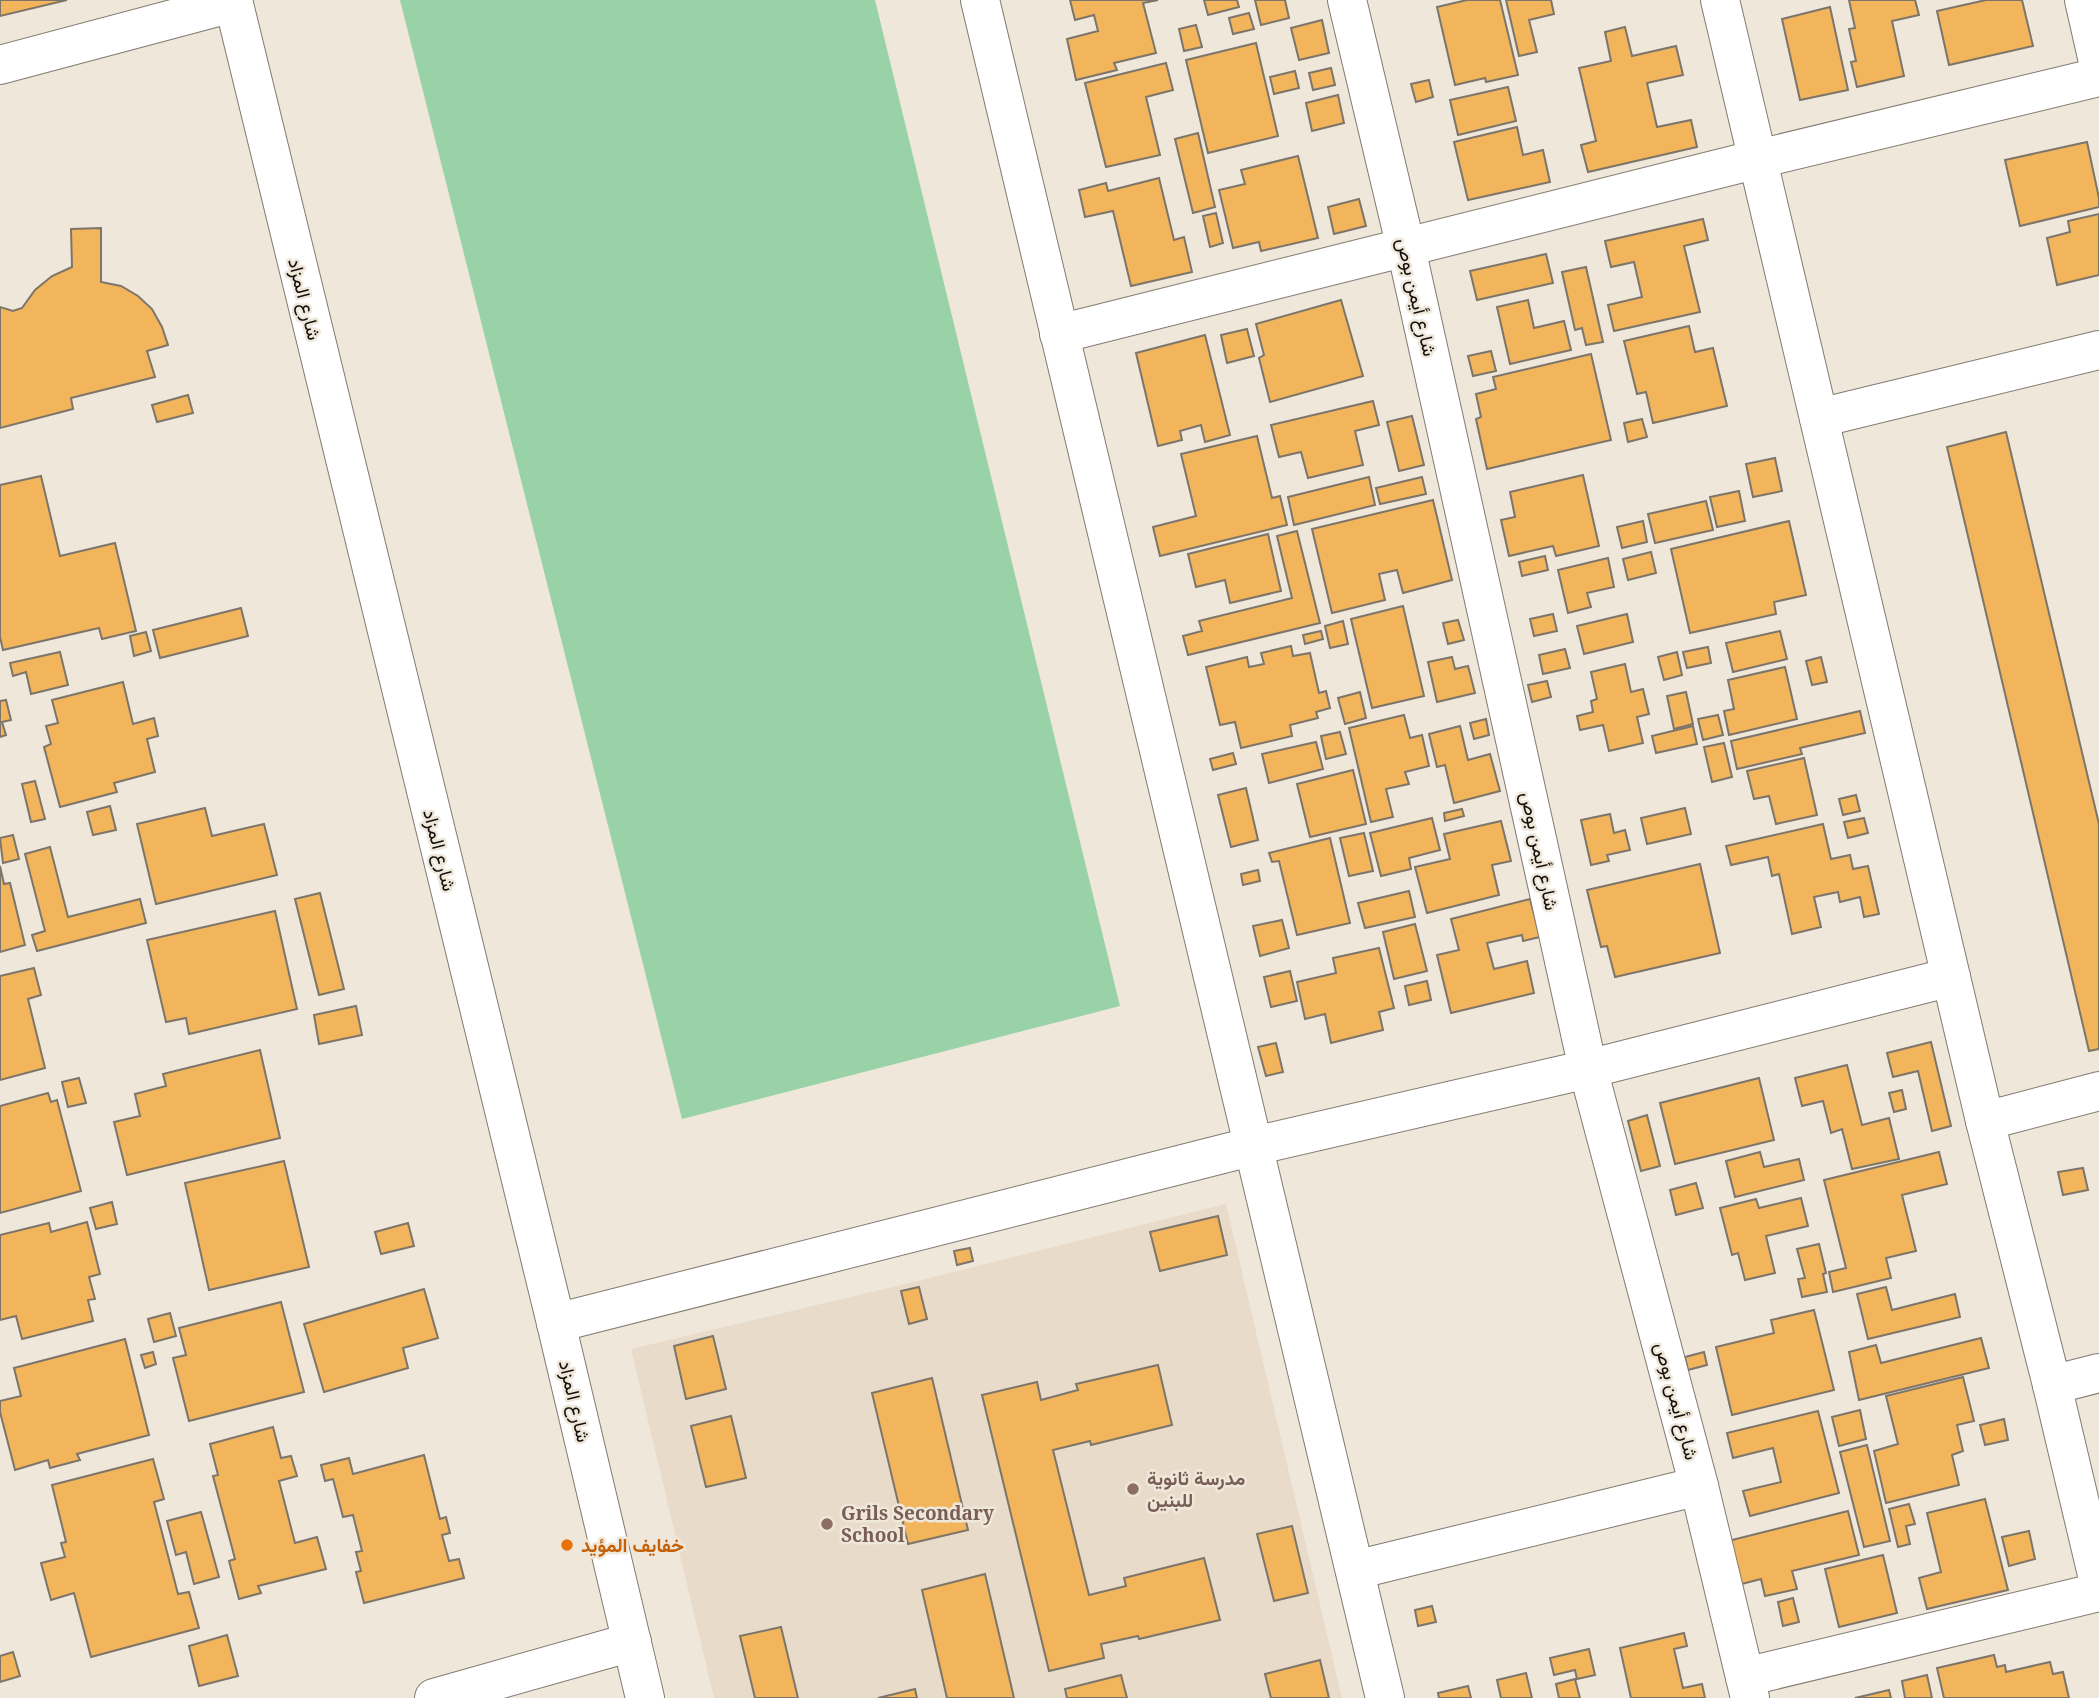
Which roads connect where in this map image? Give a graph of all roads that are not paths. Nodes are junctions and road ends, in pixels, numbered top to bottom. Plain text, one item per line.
1 (979, 0) edge
2 (1346, 0) edge
3 (1720, 0) edge
4 (2084, 0) edge
5 (233, 1) edge
6 (0, 65) edge
7 (2099, 66) edge
8 (2099, 78) edge
9 (1758, 159) junction
10 (1406, 248) junction
11 (1059, 334) junction
12 (2099, 350) edge
13 (1819, 418) junction
14 (1951, 977) junction
15 (1588, 1069) junction
16 (2099, 1091) edge
17 (1984, 1121) junction
18 (1254, 1146) junction
19 (556, 1323) junction
20 (2099, 1373) edge
21 (2052, 1384) junction
22 (1699, 1486) junction
23 (1355, 1570) junction
24 (2099, 1583) edge
25 (2099, 1592) edge
26 (632, 1642) junction
27 (1748, 1687) edge
28 (434, 1698) edge
29 (645, 1698) edge
30 (1385, 1698) edge

1 - 11 street
2 - 10 street, شارع أيمن بوص
3 - 9 street
4 - 7 street
5 - 6 street, شارع المزاد
5 - 19 street, شارع المزاد
8 - 9 street
9 - 10 street
9 - 13 street
10 - 11 street
10 - 15 street, شارع أيمن بوص
11 - 18 street
12 - 13 street
13 - 14 street
14 - 15 street
14 - 17 street
15 - 18 street
15 - 22 street, شارع أيمن بوص
16 - 17 street
17 - 21 street
18 - 19 street
18 - 23 street
19 - 26 street, شارع المزاد
20 - 21 street
21 - 24 street
22 - 23 street
22 - 27 street, شارع أيمن بوص
23 - 30 street
25 - 27 street
26 - 28 street
26 - 29 street, شارع المزاد

